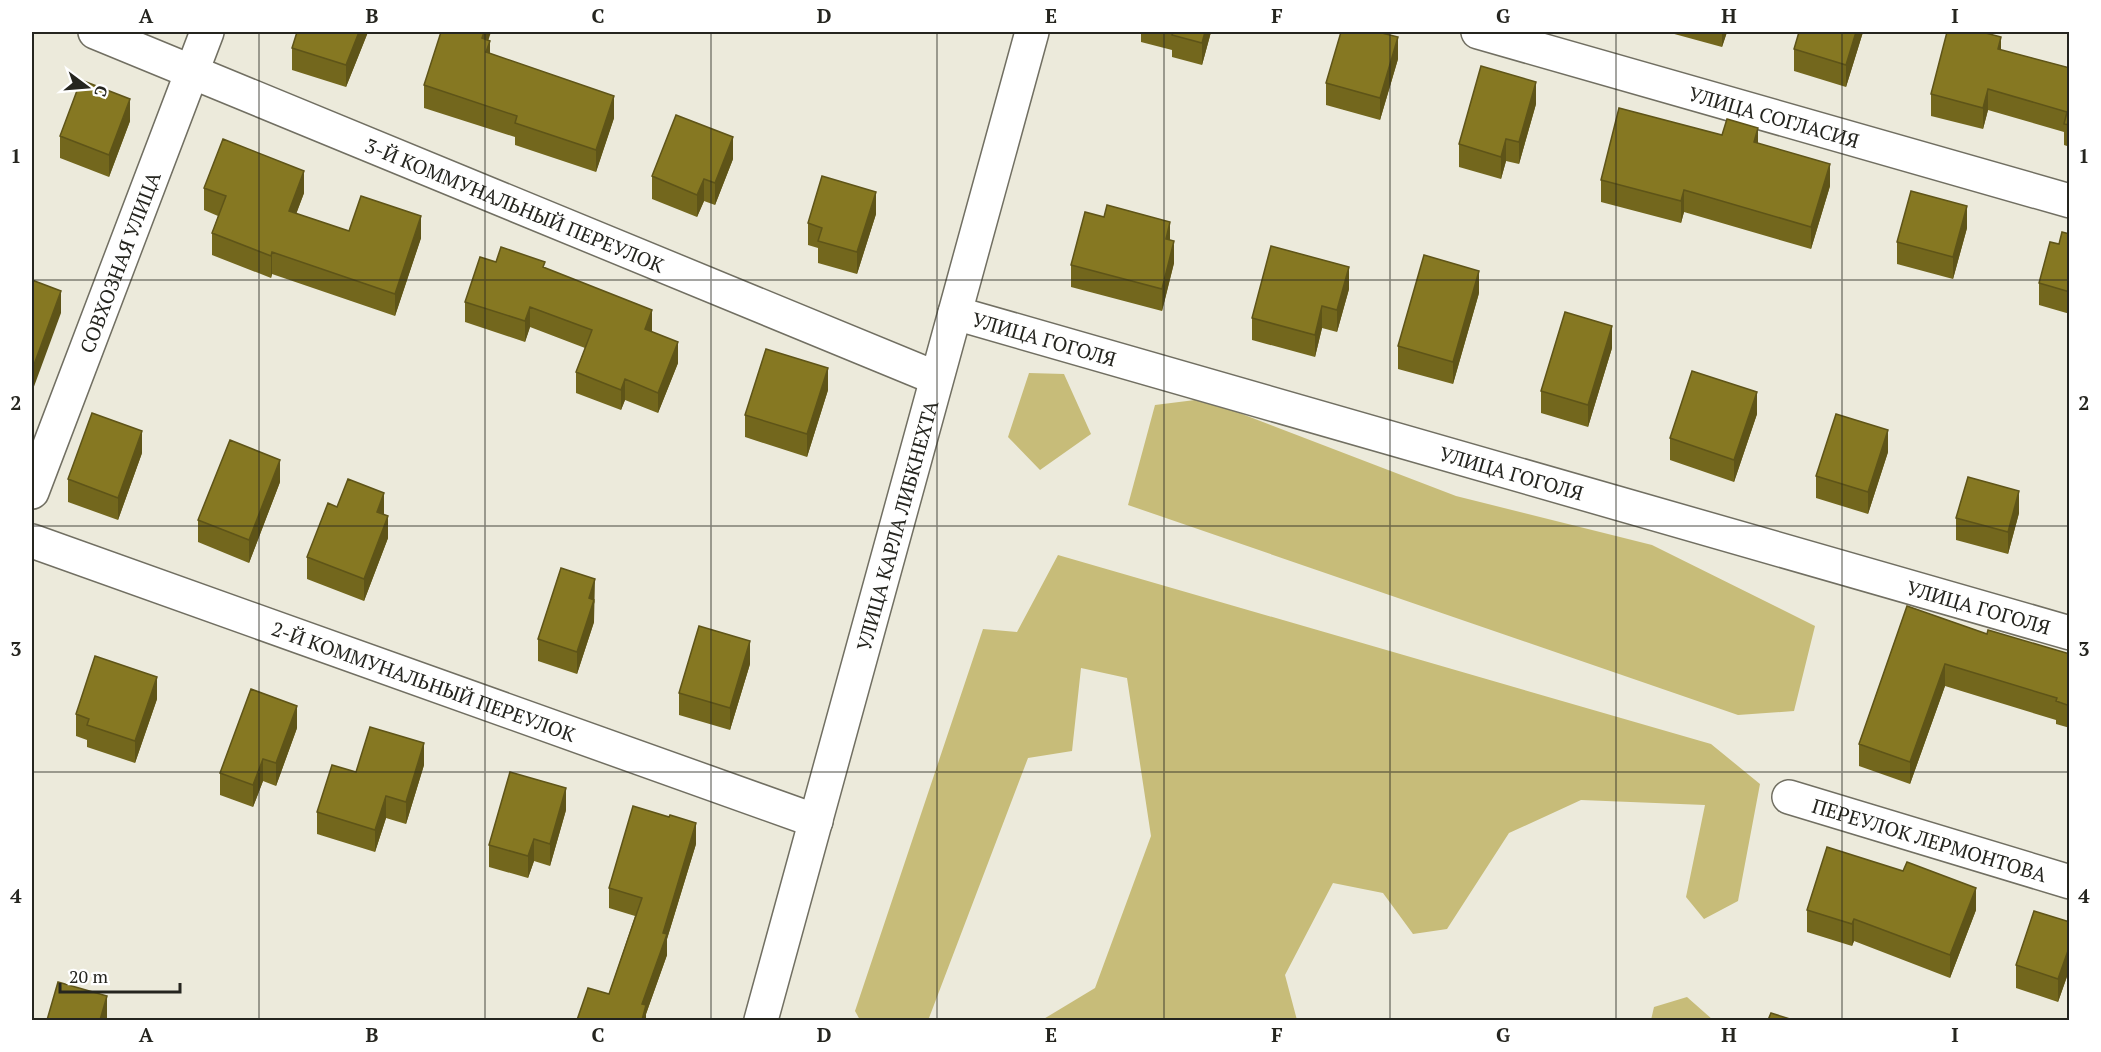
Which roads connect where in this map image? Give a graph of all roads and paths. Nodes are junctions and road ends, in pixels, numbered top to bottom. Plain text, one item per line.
1 (95, 32) edge
2 (207, 32) edge
3 (1032, 32) edge
4 (1478, 32) edge
5 (192, 71) junction
6 (2070, 201) edge
7 (955, 313) junction
8 (936, 378) junction
9 (32, 492) edge
10 (32, 541) edge
11 (2070, 633) edge
12 (1789, 797) dead end
13 (816, 821) junction
14 (2070, 882) edge
15 (761, 1020) edge

1 - 5 street, 3-Й КОММУНАЛЬНЫЙ ПЕРЕУЛОК
2 - 5 street, СОВХОЗНАЯ УЛИЦА
3 - 7 street, УЛИЦА КАРЛА ЛИБКНЕХТА
4 - 6 street, УЛИЦА СОГЛАСИЯ
5 - 8 street, 3-Й КОММУНАЛЬНЫЙ ПЕРЕУЛОК
5 - 9 street, СОВХОЗНАЯ УЛИЦА
7 - 8 street, УЛИЦА КАРЛА ЛИБКНЕХТА
7 - 11 street, УЛИЦА ГОГОЛЯ
8 - 13 street, УЛИЦА КАРЛА ЛИБКНЕХТА
10 - 13 street, 2-Й КОММУНАЛЬНЫЙ ПЕРЕУЛОК
12 - 14 street, ПЕРЕУЛОК ЛЕРМОНТОВА
13 - 15 street, УЛИЦА КАРЛА ЛИБКНЕХТА

